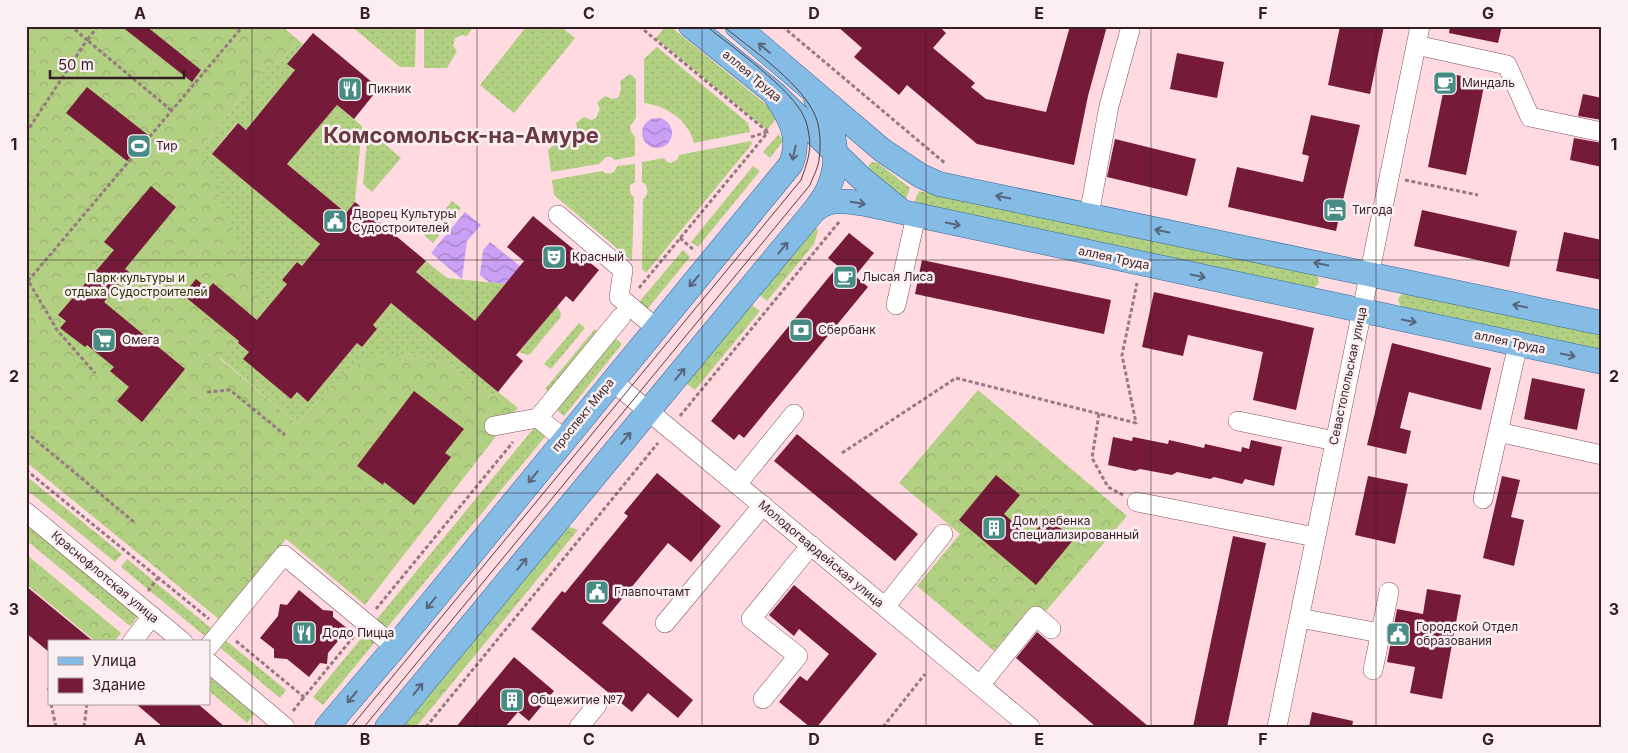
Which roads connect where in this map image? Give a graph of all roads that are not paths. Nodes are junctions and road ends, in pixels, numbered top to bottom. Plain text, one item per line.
1 (692, 26) edge
2 (737, 26) edge
3 (1420, 26) edge
4 (1130, 30) dead end
5 (1416, 45) junction
6 (790, 71) junction
7 (774, 93) junction
8 (1602, 132) edge
9 (835, 153) junction
10 (813, 212) junction
11 (558, 215) dead end
12 (911, 215) junction
13 (1089, 215) junction
14 (1369, 274) junction
15 (896, 305) dead end
16 (624, 310) junction
17 (1362, 311) junction
18 (1602, 323) edge
19 (656, 328) junction
20 (1518, 344) junction
21 (1602, 362) edge
22 (612, 381) junction
23 (649, 411) junction
24 (794, 414) dead end
25 (538, 418) junction
26 (1238, 421) dead end
27 (494, 426) dead end
28 (1498, 432) junction
29 (564, 439) junction
30 (1335, 441) junction
31 (1602, 455) edge
32 (737, 484) junction
33 (1483, 499) dead end
34 (1136, 502) road end
35 (762, 505) junction
36 (26, 512) edge
37 (943, 534) dead end
38 (1315, 537) junction
39 (811, 546) junction
40 (1389, 592) dead end
41 (885, 607) junction
42 (152, 616) junction
43 (1299, 618) junction
44 (665, 622) dead end
45 (1051, 629) dead end
46 (1380, 633) junction
47 (134, 640) edge
48 (181, 640) edge
49 (210, 645) edge
50 (395, 647) junction
51 (210, 664) edge
52 (1373, 670) dead end
53 (980, 685) junction
54 (763, 699) dead end
55 (597, 705) dead end
56 (285, 727) edge
57 (327, 727) edge
58 (387, 727) edge
59 (579, 727) edge
60 (1030, 727) edge
61 (1276, 727) edge

1 - 7 main road, аллея Труда
6 -> 2 main road
3 - 5 street, Севастопольская улица
4 - 13 street
5 - 8 street
5 - 14 street, Севастопольская улица
6 - 9 main road
13 -> 6 main road
7 - 9 main road, аллея Труда
7 -> 19 main road, проспект Мира
9 - 10 main road
9 - 12 main road, аллея Труда
10 -> 12 main road
23 -> 10 main road
11 - 16 street
12 - 15 street
12 -> 17 main road, аллея Труда
14 -> 13 main road
14 - 17 street, Севастопольская улица
18 -> 14 main road
16 - 19 street
16 - 25 street
17 -> 20 main road, аллея Труда
17 - 30 street, Севастопольская улица
19 - 22 main road, проспект Мира
20 -> 21 main road, аллея Труда
20 - 28 street
22 - 23 street, Молодогвардейская улица
22 - 29 main road, проспект Мира
23 - 32 street, Молодогвардейская улица
58 -> 23 main road
24 - 32 street
25 - 27 street
25 - 29 street
26 - 30 street
28 - 31 street
28 - 33 street
29 -> 50 main road, проспект Мира
30 - 38 street, Севастопольская улица
32 - 35 street, Молодогвардейская улица
34 - 38 street
35 - 39 street, Молодогвардейская улица
35 - 44 street
36 - 42 street, Краснофлотская улица
37 - 41 street
38 - 43 street, Севастопольская улица
39 - 41 street, Молодогвардейская улица
39 - 54 street
40 - 46 street
41 - 53 street, Молодогвардейская улица
42 - 47 street
42 - 48 street, Краснофлотская улица
43 - 46 street
43 - 61 street, Севастопольская улица
45 - 53 street
46 - 52 street
49 - 50 street
50 -> 57 main road, проспект Мира
51 - 56 street
53 - 60 street, Молодогвардейская улица
55 - 59 street

